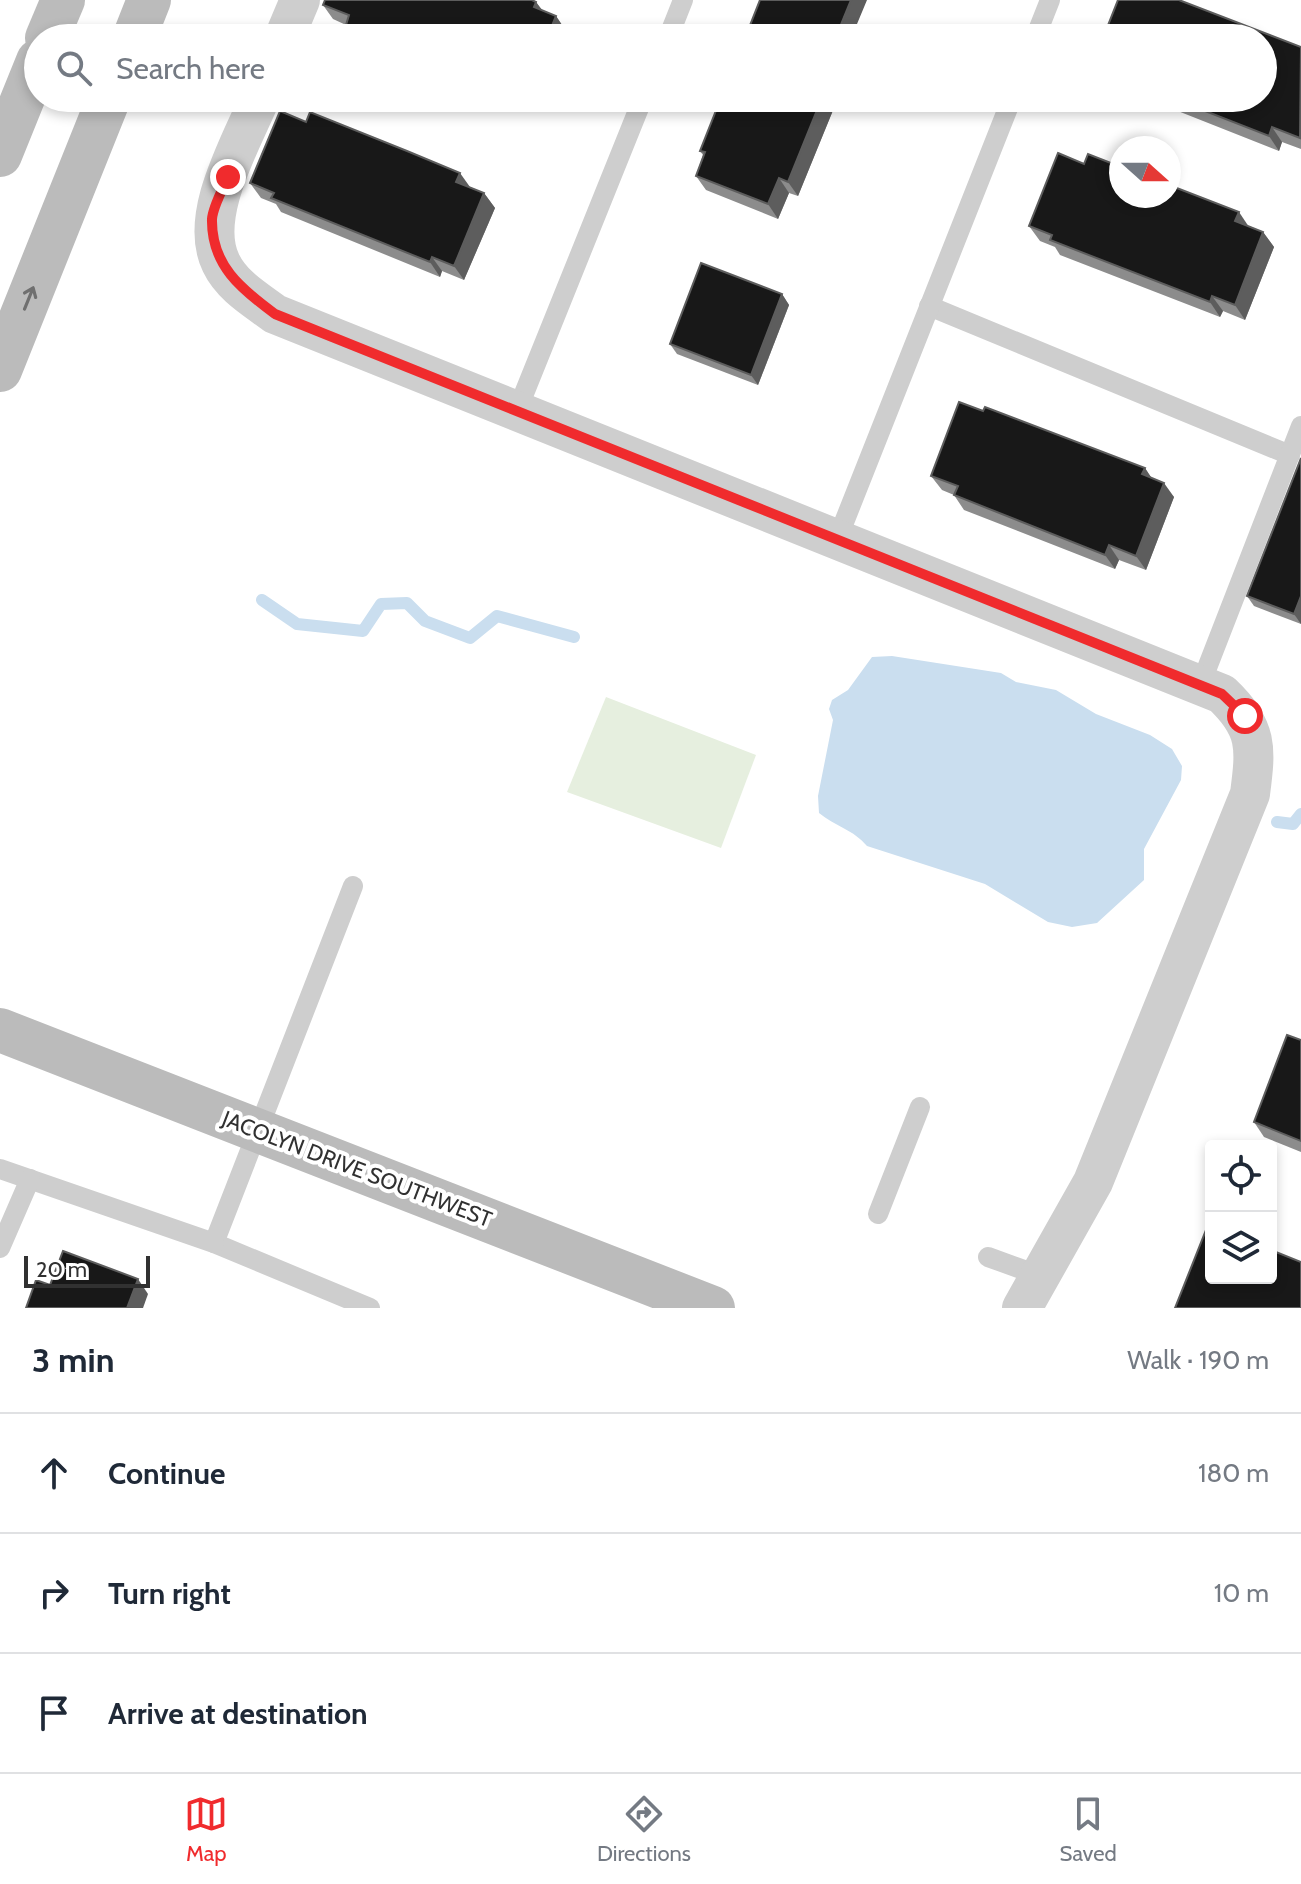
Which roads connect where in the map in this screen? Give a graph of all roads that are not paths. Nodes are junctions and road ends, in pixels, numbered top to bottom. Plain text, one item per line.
1 (63, 0) edge
2 (149, 0) edge
3 (300, 0) edge
4 (683, 0) edge
5 (1050, 0) edge
6 (53, 24) edge
7 (140, 24) edge
8 (290, 24) edge
9 (674, 24) edge
10 (1041, 24) edge
11 (24, 96) edge
12 (103, 112) edge
13 (254, 112) edge
14 (637, 112) edge
15 (1006, 112) edge
16 (0, 155) edge
17 (929, 306) junction
18 (0, 370) edge
19 (517, 411) junction
20 (1301, 426) edge
21 (1290, 455) junction
22 (837, 540) junction
23 (1200, 686) junction
24 (353, 886) dead end
25 (0, 1030) edge
26 (920, 1107) dead end
27 (259, 1131) junction
28 (0, 1169) edge
29 (30, 1179) junction
30 (878, 1214) dead end
31 (214, 1243) junction
32 (0, 1248) edge
33 (988, 1257) dead end
34 (1030, 1291) edge
35 (370, 1308) edge
36 (713, 1308) edge

1 - 6 street
2 - 7 street
3 - 8 street
4 - 9 lane
5 - 10 lane
11 - 16 street
18 -> 12 street
13 - 19 street
14 - 19 lane
15 - 17 lane
17 - 21 lane
17 - 22 lane
19 - 22 street
20 - 21 lane
21 - 23 lane
22 - 23 street
23 - 34 street
24 - 27 lane
25 - 27 street, JACOLYN DRIVE SOUTHWEST
26 - 30 lane
27 - 31 lane
27 - 36 street, JACOLYN DRIVE SOUTHWEST
28 - 29 lane
29 - 31 lane
29 - 32 lane
31 - 35 lane
33 - 34 lane

